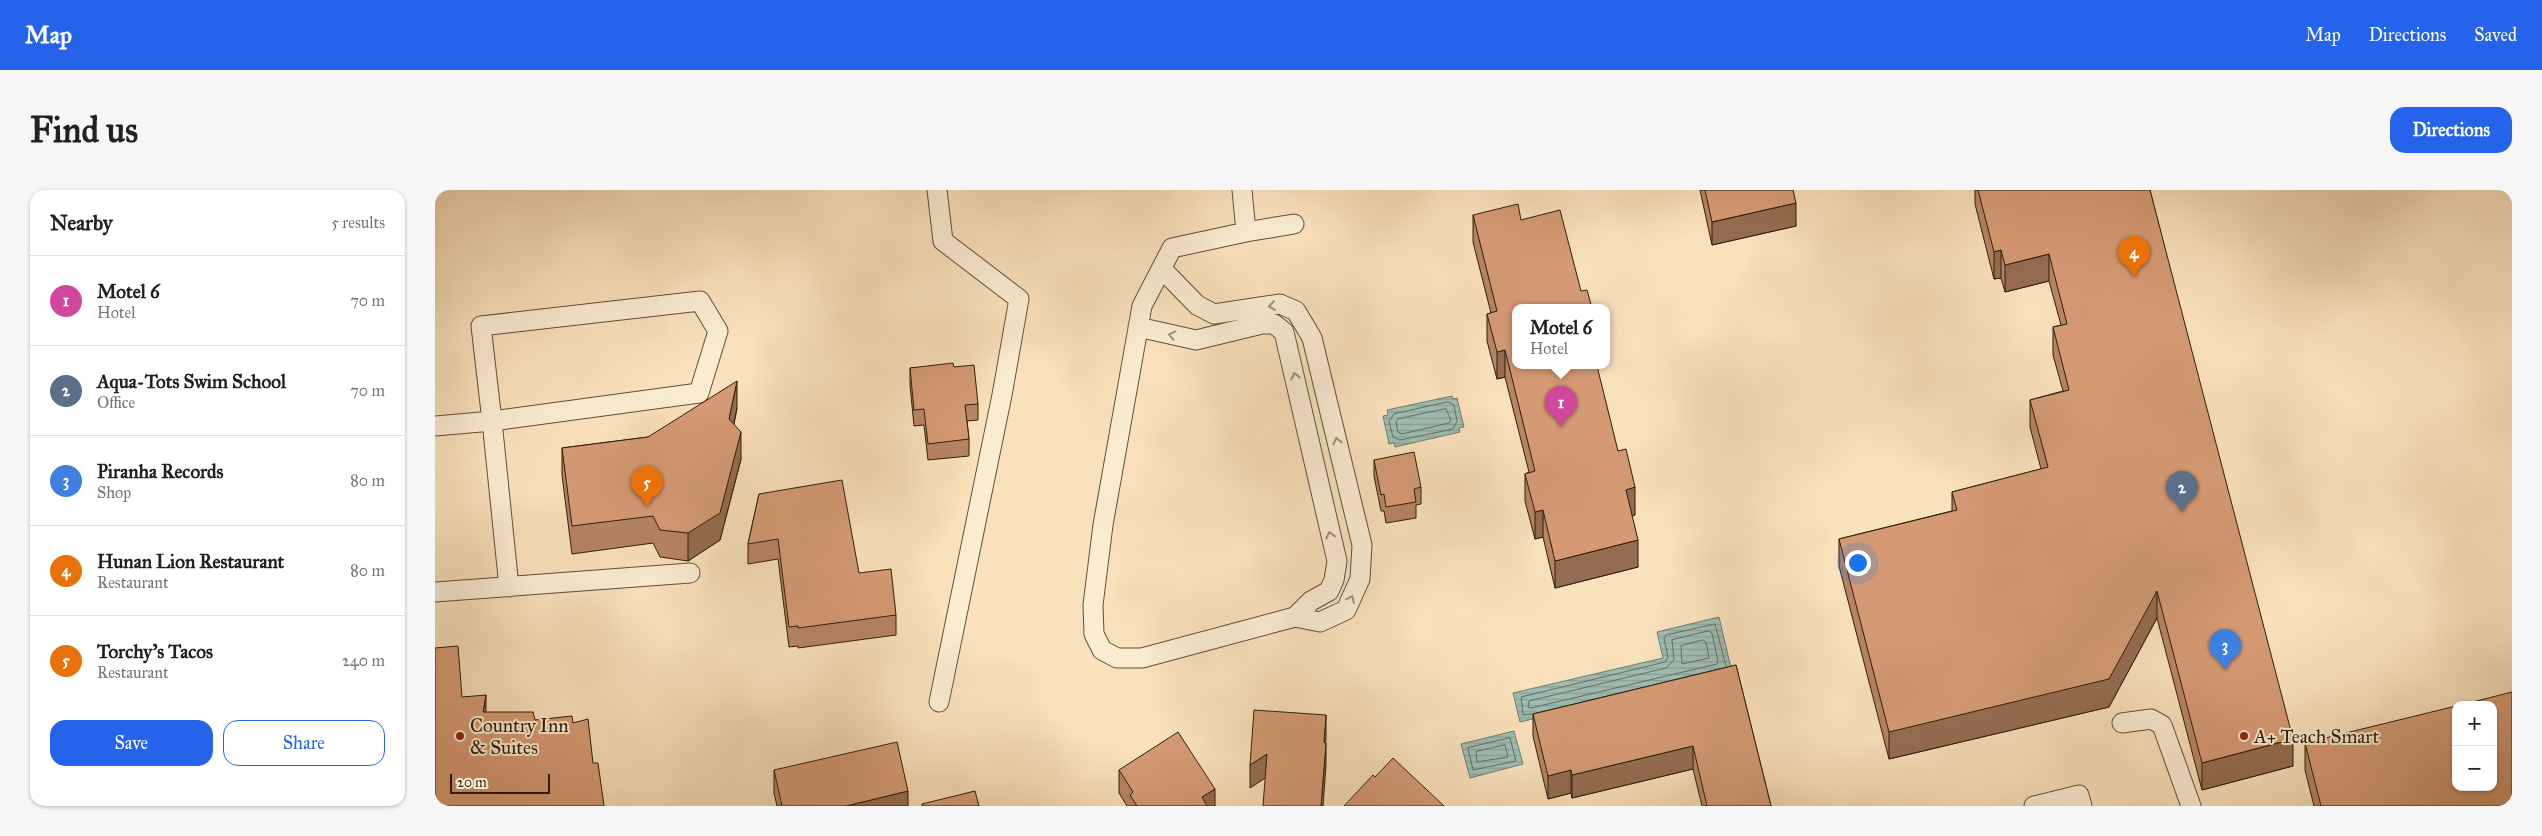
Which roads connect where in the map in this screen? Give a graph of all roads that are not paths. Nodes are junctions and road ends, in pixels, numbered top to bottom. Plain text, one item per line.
1 (937, 190) edge
2 (1242, 190) edge
3 (1294, 224) dead end
4 (1246, 232) junction
5 (1161, 269) junction
6 (1138, 326) junction
7 (492, 421) junction
8 (435, 426) edge
9 (690, 573) dead end
10 (509, 587) junction
11 (435, 592) edge
12 (1295, 617) junction
13 (939, 702) dead end
14 (2123, 723) dead end
15 (2035, 806) edge
16 (2082, 806) edge
17 (2191, 806) edge

1 - 13 lane
2 - 4 lane
3 - 4 lane
4 - 5 lane
5 - 6 lane
12 -> 5 lane
12 -> 6 lane
6 - 12 lane
7 - 7 lane
7 - 8 lane
7 - 10 lane
9 - 10 lane
10 - 11 lane
14 - 17 lane
15 - 16 lane

